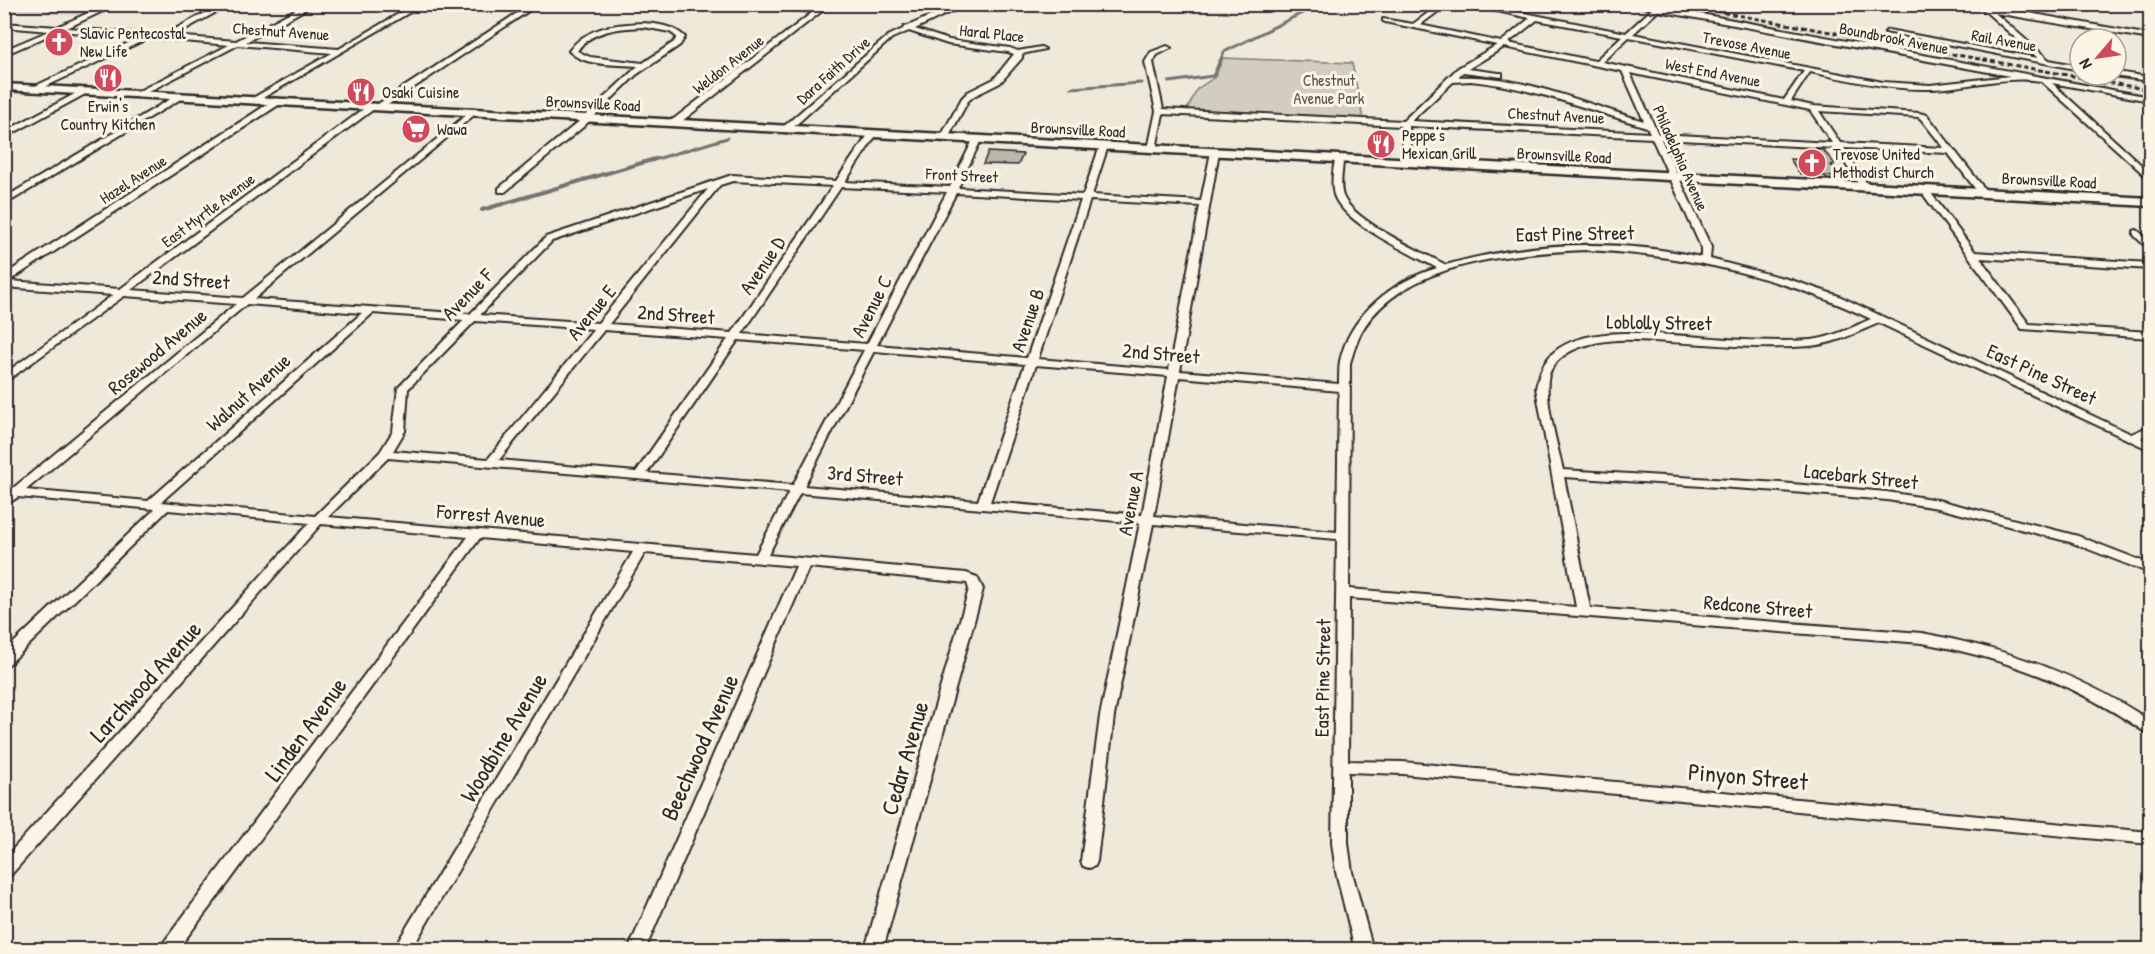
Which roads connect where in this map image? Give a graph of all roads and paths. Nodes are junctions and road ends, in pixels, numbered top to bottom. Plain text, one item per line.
1 (17, 4) edge
2 (115, 4) edge
3 (228, 4) edge
4 (312, 4) edge
5 (421, 4) edge
6 (536, 4) edge
7 (749, 4) edge
8 (828, 4) edge
9 (964, 4) edge
10 (1079, 4) edge
11 (1445, 4) edge
12 (1466, 4) edge
13 (1633, 4) edge
14 (1973, 4) edge
15 (1122, 5) edge
16 (1984, 7) edge
17 (4, 9) edge
18 (1656, 9) junction
19 (819, 11) junction
20 (1535, 18) junction
21 (1385, 20) dead end
22 (4, 25) edge
23 (1414, 26) junction
24 (906, 28) junction
25 (59, 29) junction
26 (1888, 32) dead end
27 (1626, 35) junction
28 (147, 36) junction
29 (2151, 37) edge
30 (165, 38) junction
31 (237, 43) junction
32 (1502, 44) junction
33 (1167, 48) dead end
34 (1041, 49) dead end
35 (339, 51) junction
36 (4, 53) edge
37 (1017, 53) junction
38 (2048, 62) junction
39 (1597, 63) junction
40 (645, 65) junction
41 (2068, 66) edge
42 (1624, 68) junction
43 (1461, 70) junction
44 (1808, 70) junction
45 (2026, 76) junction
46 (2128, 76) edge
47 (2151, 79) edge
48 (1449, 80) junction
49 (2044, 80) junction
50 (4, 87) edge
51 (36, 89) junction
52 (85, 92) junction
53 (1543, 93) junction
54 (138, 95) junction
55 (180, 97) junction
56 (2151, 99) edge
57 (254, 101) junction
58 (1787, 101) junction
59 (277, 102) junction
60 (375, 107) junction
61 (1813, 108) junction
62 (1160, 111) junction
63 (471, 113) junction
64 (587, 119) junction
65 (674, 123) junction
66 (1405, 123) junction
67 (1649, 125) junction
68 (786, 129) junction
69 (873, 134) junction
70 (1653, 135) junction
71 (4, 136) edge
72 (944, 138) junction
73 (977, 140) junction
74 (1837, 145) junction
75 (1104, 146) junction
76 (1152, 149) junction
77 (1950, 151) junction
78 (1215, 152) junction
79 (1340, 159) junction
80 (1408, 163) junction
81 (1673, 177) junction
82 (2151, 177) edge
83 (718, 182) junction
84 (838, 184) junction
85 (1865, 187) junction
86 (502, 190) dead end
87 (953, 190) junction
88 (1924, 190) junction
89 (1983, 193) junction
90 (1086, 197) junction
91 (4, 202) edge
92 (2151, 202) edge
93 (1204, 204) junction
94 (2137, 233) dead end
95 (2151, 246) edge
96 (1973, 255) junction
97 (1705, 261) junction
98 (2151, 267) edge
99 (1444, 268) junction
100 (4, 282) edge
101 (123, 292) junction
102 (246, 301) junction
103 (372, 309) junction
104 (473, 316) junction
105 (1880, 319) junction
106 (602, 327) junction
107 (2151, 335) edge
108 (736, 336) junction
109 (870, 347) junction
110 (1032, 361) junction
111 (1175, 372) junction
112 (4, 380) edge
113 (1344, 388) junction
114 (2151, 429) edge
115 (2132, 438) junction
116 (2151, 447) edge
117 (385, 454) junction
118 (491, 463) junction
119 (1558, 473) junction
120 (640, 475) junction
121 (798, 489) junction
122 (8, 496) edge
123 (983, 505) junction
124 (158, 506) junction
125 (319, 519) junction
126 (1147, 520) junction
127 (477, 533) junction
128 (1342, 536) junction
129 (642, 547) junction
130 (760, 559) junction
131 (804, 563) junction
132 (2151, 569) edge
133 (972, 580) joint
134 (1343, 593) junction
135 (1584, 612) junction
136 (4, 662) edge
137 (2151, 728) edge
138 (1340, 766) junction
139 (2151, 838) edge
140 (1089, 861) dead end
141 (4, 871) edge
142 (166, 950) edge
143 (401, 950) edge
144 (636, 950) edge
145 (876, 950) edge
146 (1364, 950) edge

1 - 17 street
2 - 25 street
3 - 30 street
4 - 31 street
5 - 35 street
6 - 60 street, East Myrtle Avenue
7 - 19 street
8 - 19 street, Weldon Avenue
9 - 24 street, Dara Faith Drive
10 - 15 street
11 - 23 street
12 - 20 street, Trevose Avenue
13 - 18 street, Boundbrook Avenue
14 - 16 street
16 - 29 street
16 - 38 street
18 - 27 street
18 - 45 street, Boundbrook Avenue
19 - 65 street, Weldon Avenue
20 - 27 street, Trevose Avenue
20 - 32 street
21 - 23 street, West End Avenue
22 - 25 street, Chestnut Avenue
23 - 32 street, West End Avenue
24 - 37 street, Haral Place
24 - 68 street, Dara Faith Drive
25 - 28 street, Chestnut Avenue
25 - 36 street
26 - 38 street, Rail Avenue
27 - 39 street
27 - 44 street, Trevose Avenue
28 - 30 street, Chestnut Avenue
28 - 51 street
30 - 31 street, Chestnut Avenue
31 - 35 street, Chestnut Avenue
31 - 54 street
32 - 39 street, West End Avenue
32 - 43 street
33 - 62 street
34 - 37 street, Haral Place
35 - 57 street
37 - 72 street
38 - 41 street, Rail Avenue
39 - 42 street, West End Avenue
40 - 40 street
40 - 64 street
42 - 58 street, West End Avenue
42 - 67 street, Philadelphia Avenue
43 - 48 street
43 - 53 street
44 - 45 street, Trevose Avenue
44 - 58 street
45 - 49 street, Boundbrook Avenue
46 - 47 street
48 - 53 street
48 - 66 street
49 - 56 street, Boundbrook Avenue
49 - 82 street
50 - 51 street, Brownsville Road
51 - 52 street, Brownsville Road
52 - 54 street, Brownsville Road
52 - 71 street
53 - 67 street
54 - 55 street, Brownsville Road
55 - 57 street, Brownsville Road
55 - 91 street
57 - 59 street, Brownsville Road
58 - 61 street, West End Avenue
59 - 60 street, Brownsville Road
59 - 100 street, Hazel Avenue
60 - 63 street, Brownsville Road
60 - 101 street, East Myrtle Avenue
61 - 74 street
61 - 77 street, West End Avenue
62 - 66 street, Chestnut Avenue
62 - 76 street
63 - 64 street, Brownsville Road
63 - 102 street, Rosewood Avenue
64 - 65 street, Brownsville Road
64 - 86 street
65 - 68 street, Brownsville Road
66 - 70 street, Chestnut Avenue
66 - 80 street
67 - 70 street, Philadelphia Avenue
68 - 69 street, Brownsville Road
69 - 72 street, Brownsville Road
69 - 84 street, Avenue D
70 - 74 street, Chestnut Avenue
70 - 81 street, Philadelphia Avenue
72 - 73 street, Brownsville Road
73 - 75 street, Brownsville Road
73 - 87 street, Avenue C
74 - 77 street, Chestnut Avenue
74 - 85 street
75 - 76 street, Brownsville Road
75 - 90 street, Avenue B
76 - 78 street, Brownsville Road
77 - 89 street
78 - 79 street, Brownsville Road
78 - 93 street, Avenue A
79 - 80 street, Brownsville Road
79 - 99 street
80 - 81 street, Brownsville Road
81 - 85 street, Brownsville Road
81 - 97 street, Philadelphia Avenue
83 - 84 street, Front Street
83 - 104 street, Avenue F
83 - 106 street, Avenue E
84 - 87 street, Front Street
84 - 108 street, Avenue D
85 - 88 street, Brownsville Road
87 - 90 street, Front Street
87 - 109 street, Avenue C
88 - 89 street, Brownsville Road
88 - 96 street
89 - 92 street, Brownsville Road
90 - 93 street, Front Street
90 - 110 street, Avenue B
93 - 111 street, Avenue A
94 - 95 street
96 - 98 street
96 - 107 street
97 - 99 street, East Pine Street
97 - 105 street, East Pine Street
99 - 113 street, East Pine Street
100 - 101 street, 2nd Street
101 - 102 street, 2nd Street
101 - 112 street, East Myrtle Avenue
102 - 103 street, 2nd Street
102 - 122 street, Rosewood Avenue
103 - 104 street, 2nd Street
103 - 124 street, Walnut Avenue
104 - 106 street, 2nd Street
104 - 117 street, Avenue F
105 - 115 street, East Pine Street
105 - 119 street, Loblolly Street
106 - 108 street, 2nd Street
106 - 118 street, Avenue E
108 - 109 street, 2nd Street
108 - 120 street, Avenue D
109 - 110 street, 2nd Street
109 - 121 street, Avenue C
110 - 111 street, 2nd Street
110 - 123 street, Avenue B
111 - 113 street, 2nd Street
111 - 126 street, Avenue A
113 - 128 street, East Pine Street
114 - 115 street
115 - 116 street, East Pine Street
117 - 118 street, 3rd Street
117 - 125 street, Avenue F
118 - 120 street, 3rd Street
119 - 132 street, Lacebark Street
119 - 135 street, Loblolly Street
120 - 121 street, 3rd Street
121 - 123 street, 3rd Street
121 - 130 street
122 - 124 street, Forrest Avenue
123 - 126 street, 3rd Street
124 - 125 street, Forrest Avenue
124 - 136 street, Walnut Avenue
125 - 127 street, Forrest Avenue
125 - 141 street, Larchwood Avenue
126 - 128 street, 3rd Street
126 - 140 street, Avenue A
127 - 129 street, Forrest Avenue
127 - 142 street, Linden Avenue
128 - 134 street, East Pine Street
129 - 130 street, Forrest Avenue
129 - 143 street, Woodbine Avenue
130 - 131 street, Forrest Avenue
131 - 133 street, Forrest Avenue
131 - 144 street, Beechwood Avenue
133 - 145 street, Cedar Avenue
134 - 135 street, Redcone Street
134 - 138 street, East Pine Street
135 - 137 street, Redcone Street
138 - 139 street, Pinyon Street
138 - 146 street, East Pine Street

